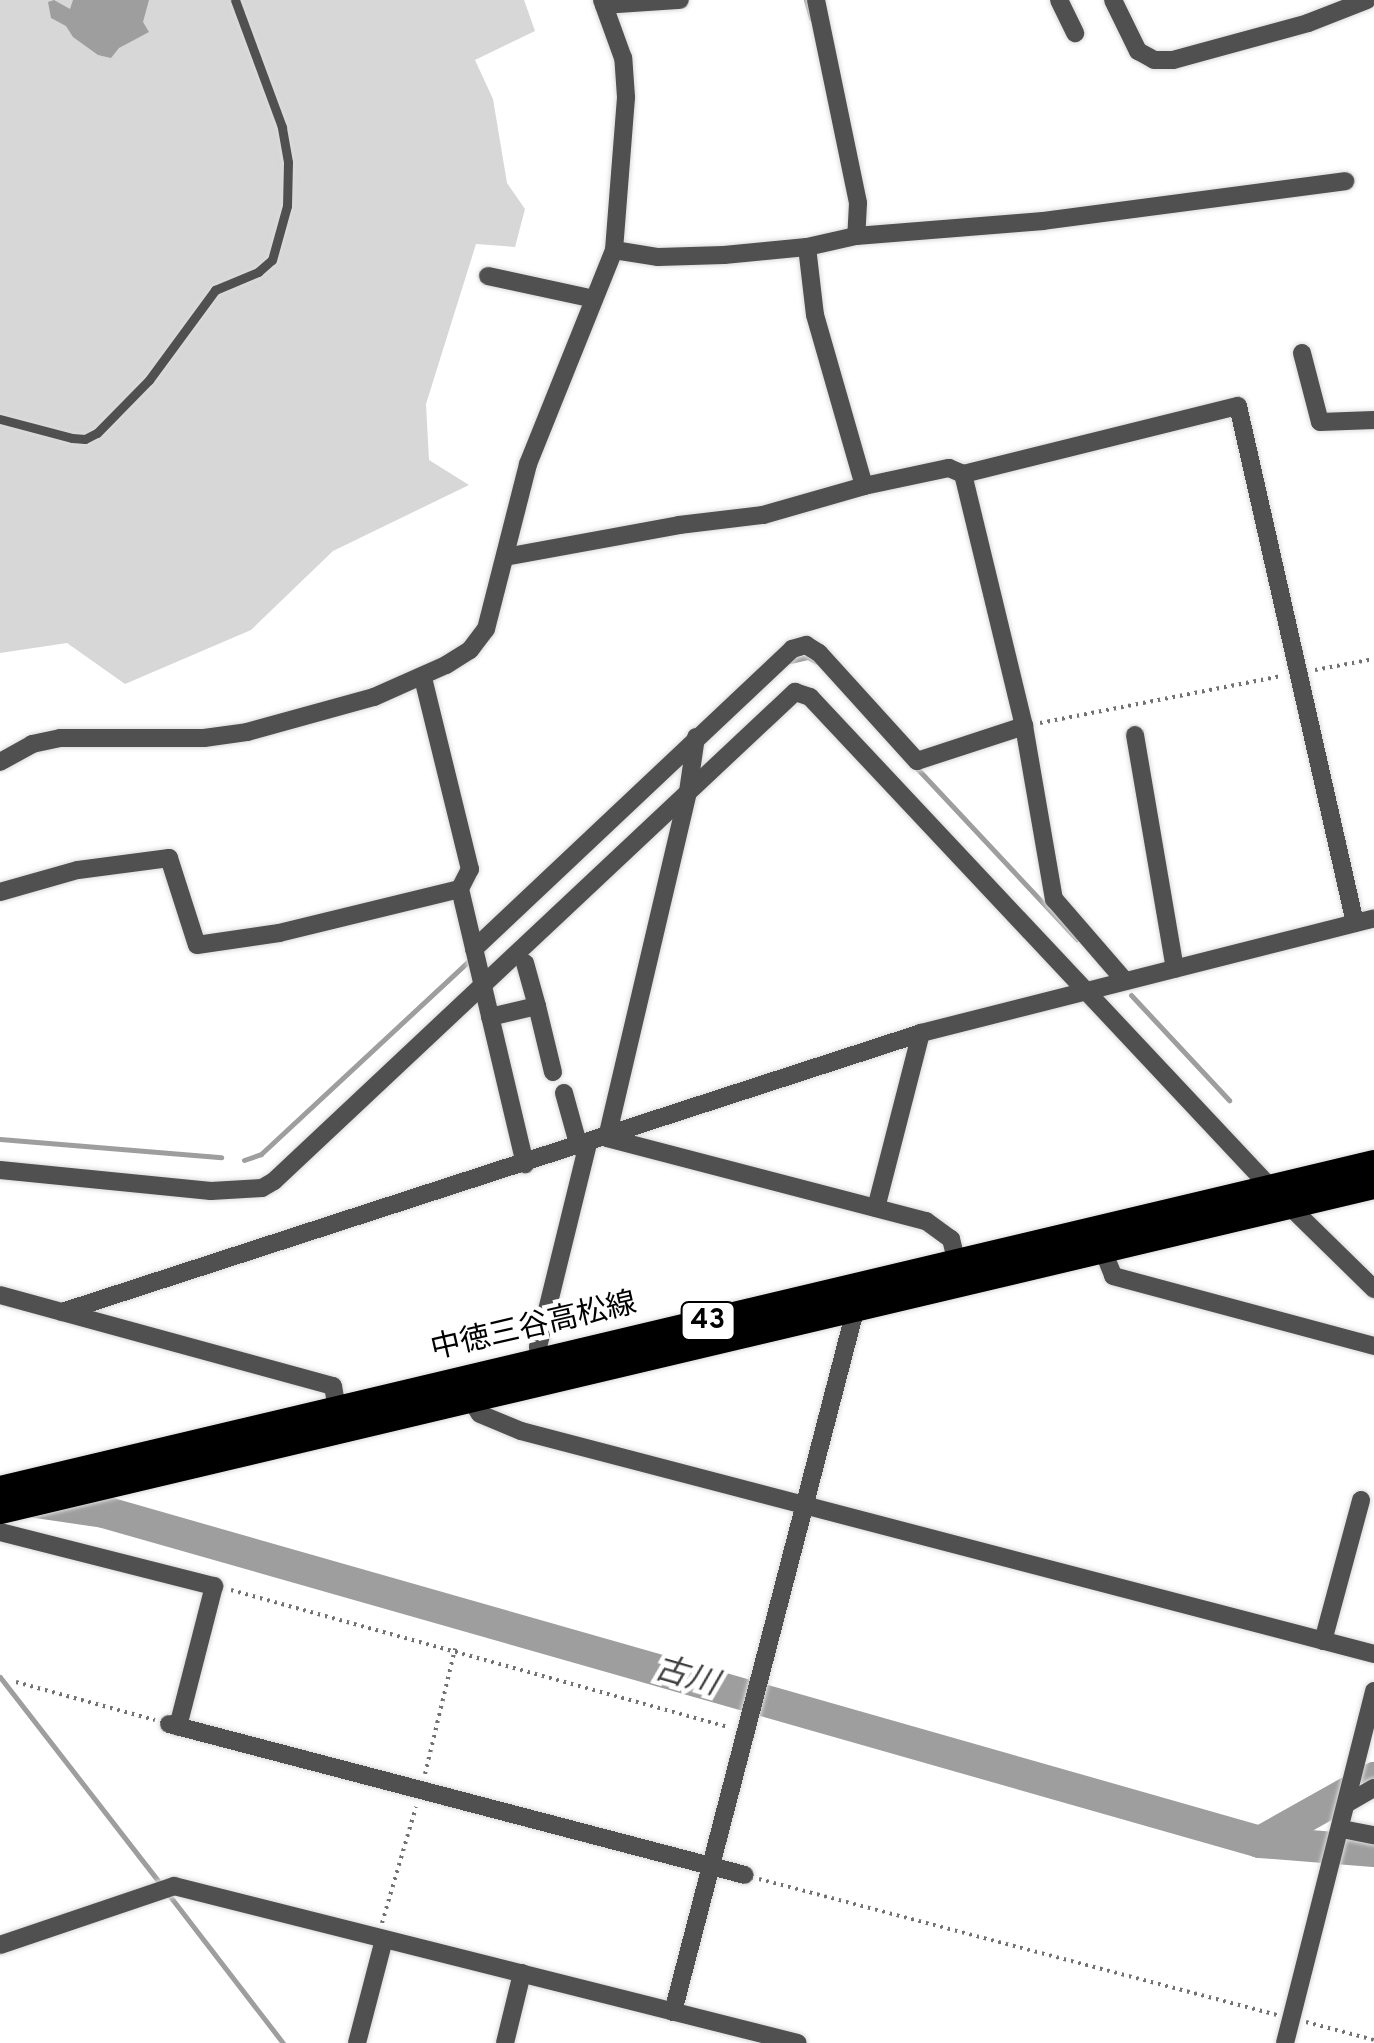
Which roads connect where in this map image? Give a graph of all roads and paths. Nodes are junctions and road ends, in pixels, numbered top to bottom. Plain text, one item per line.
1 (235, 0) edge
2 (680, 0) edge
3 (816, 0) edge
4 (1059, 0) edge
5 (1113, 0) edge
6 (1367, 0) edge
7 (603, 2) edge
8 (1334, 5) edge
9 (1075, 33) dead end
10 (1345, 181) dead end
11 (856, 236) junction
12 (807, 247) junction
13 (614, 250) junction
14 (488, 276) dead end
15 (594, 300) junction
16 (1302, 353) dead end
17 (0, 419) edge
18 (1374, 420) edge
19 (963, 474) junction
20 (864, 486) junction
21 (505, 557) junction
22 (1374, 658) edge
23 (1298, 673) junction
24 (423, 678) junction
25 (1024, 726) junction
26 (1134, 735) dead end
27 (696, 737) junction
28 (0, 762) edge
29 (688, 792) junction
30 (460, 889) junction
31 (0, 892) edge
32 (1374, 918) edge
33 (1354, 923) junction
34 (474, 949) junction
35 (525, 963) dead end
36 (1175, 969) junction
37 (1125, 982) junction
38 (483, 986) junction
39 (1084, 992) junction
40 (536, 1006) junction
41 (490, 1018) junction
42 (921, 1033) junction
43 (553, 1072) dead end
44 (564, 1093) dead end
45 (607, 1138) junction
46 (584, 1146) junction
47 (1374, 1162) edge
48 (525, 1164) junction
49 (0, 1170) edge
50 (1374, 1186) edge
51 (1270, 1187) junction
52 (1290, 1206) junction
53 (876, 1208) junction
54 (1099, 1239) junction
55 (959, 1272) junction
56 (1374, 1289) edge
57 (0, 1295) edge
58 (859, 1296) junction
59 (62, 1312) junction
60 (1374, 1346) edge
61 (541, 1360) junction
62 (465, 1389) junction
63 (339, 1418) junction
64 (0, 1488) edge
65 (1361, 1500) dead end
66 (804, 1506) junction
67 (0, 1510) edge
68 (0, 1532) edge
69 (214, 1586) junction
70 (1323, 1642) junction
71 (1374, 1654) edge
72 (16, 1682) dead end
73 (1374, 1692) edge
74 (174, 1725) junction
75 (748, 1728) junction
76 (1374, 1788) edge
77 (1347, 1801) junction
78 (1341, 1832) junction
79 (1374, 1835) edge
80 (713, 1866) junction
81 (754, 1877) joint
82 (384, 1939) junction
83 (0, 1945) edge
84 (522, 1974) junction
85 (683, 2014) junction
86 (1291, 2018) junction
87 (1374, 2040) edge
88 (357, 2043) edge
89 (505, 2043) edge
90 (798, 2043) edge
91 (1285, 2043) edge

1 - 17 lane
2 - 7 street
3 - 11 street
4 - 9 street
5 - 8 street
6 - 8 street
7 - 13 street
10 - 11 street
11 - 12 street
12 - 13 street
12 - 20 street
13 - 15 street
14 - 15 street
15 - 21 street
16 - 18 street
19 - 20 street
19 - 23 street
19 - 25 street
20 - 21 street
21 - 24 street
22 - 23 path
23 - 25 path
23 - 33 street
24 - 28 street
24 - 30 street
25 - 27 street
25 - 37 street
26 - 36 street
27 - 29 street
27 - 34 street
29 - 38 street
29 - 39 street
29 - 45 street
30 - 31 street
30 - 34 street
32 - 33 street
33 - 36 street
34 - 38 street
35 - 40 street
36 - 37 street
37 - 39 street
38 - 41 street
38 - 49 street
39 - 42 street
39 - 51 street
40 - 41 street
40 - 43 street
41 - 48 street
42 - 45 street
42 - 53 street
44 - 46 street
45 - 46 street
45 - 53 street
46 - 48 street
46 - 61 street
47 - 51 main road, 中徳三谷高松線 / 43
48 - 59 street
50 - 52 main road, 中徳三谷高松線 / 43
51 - 52 street
51 - 54 main road, 中徳三谷高松線 / 43
52 - 54 main road, 中徳三谷高松線 / 43
52 - 56 street
53 - 55 street
54 - 55 main road, 中徳三谷高松線 / 43
54 - 60 street
55 - 58 main road, 中徳三谷高松線 / 43
57 - 59 street
58 - 61 main road, 中徳三谷高松線 / 43
58 - 62 main road, 中徳三谷高松線 / 43
58 - 66 street
59 - 63 street
61 - 62 main road, 中徳三谷高松線 / 43
62 - 63 main road, 中徳三谷高松線 / 43
62 - 66 street
63 - 64 main road, 中徳三谷高松線 / 43
63 - 67 main road, 中徳三谷高松線 / 43
65 - 70 street
66 - 70 street
66 - 75 street
68 - 69 street
69 - 74 street
69 - 75 path
70 - 71 street
72 - 74 path
73 - 77 street
74 - 80 street
75 - 80 street
76 - 77 street
77 - 78 street
78 - 79 street
78 - 86 street
80 - 81 street
80 - 85 street
81 - 86 path
82 - 83 street
82 - 84 street
82 - 88 street
84 - 85 street
84 - 89 street
85 - 90 street
86 - 87 path
86 - 91 street

